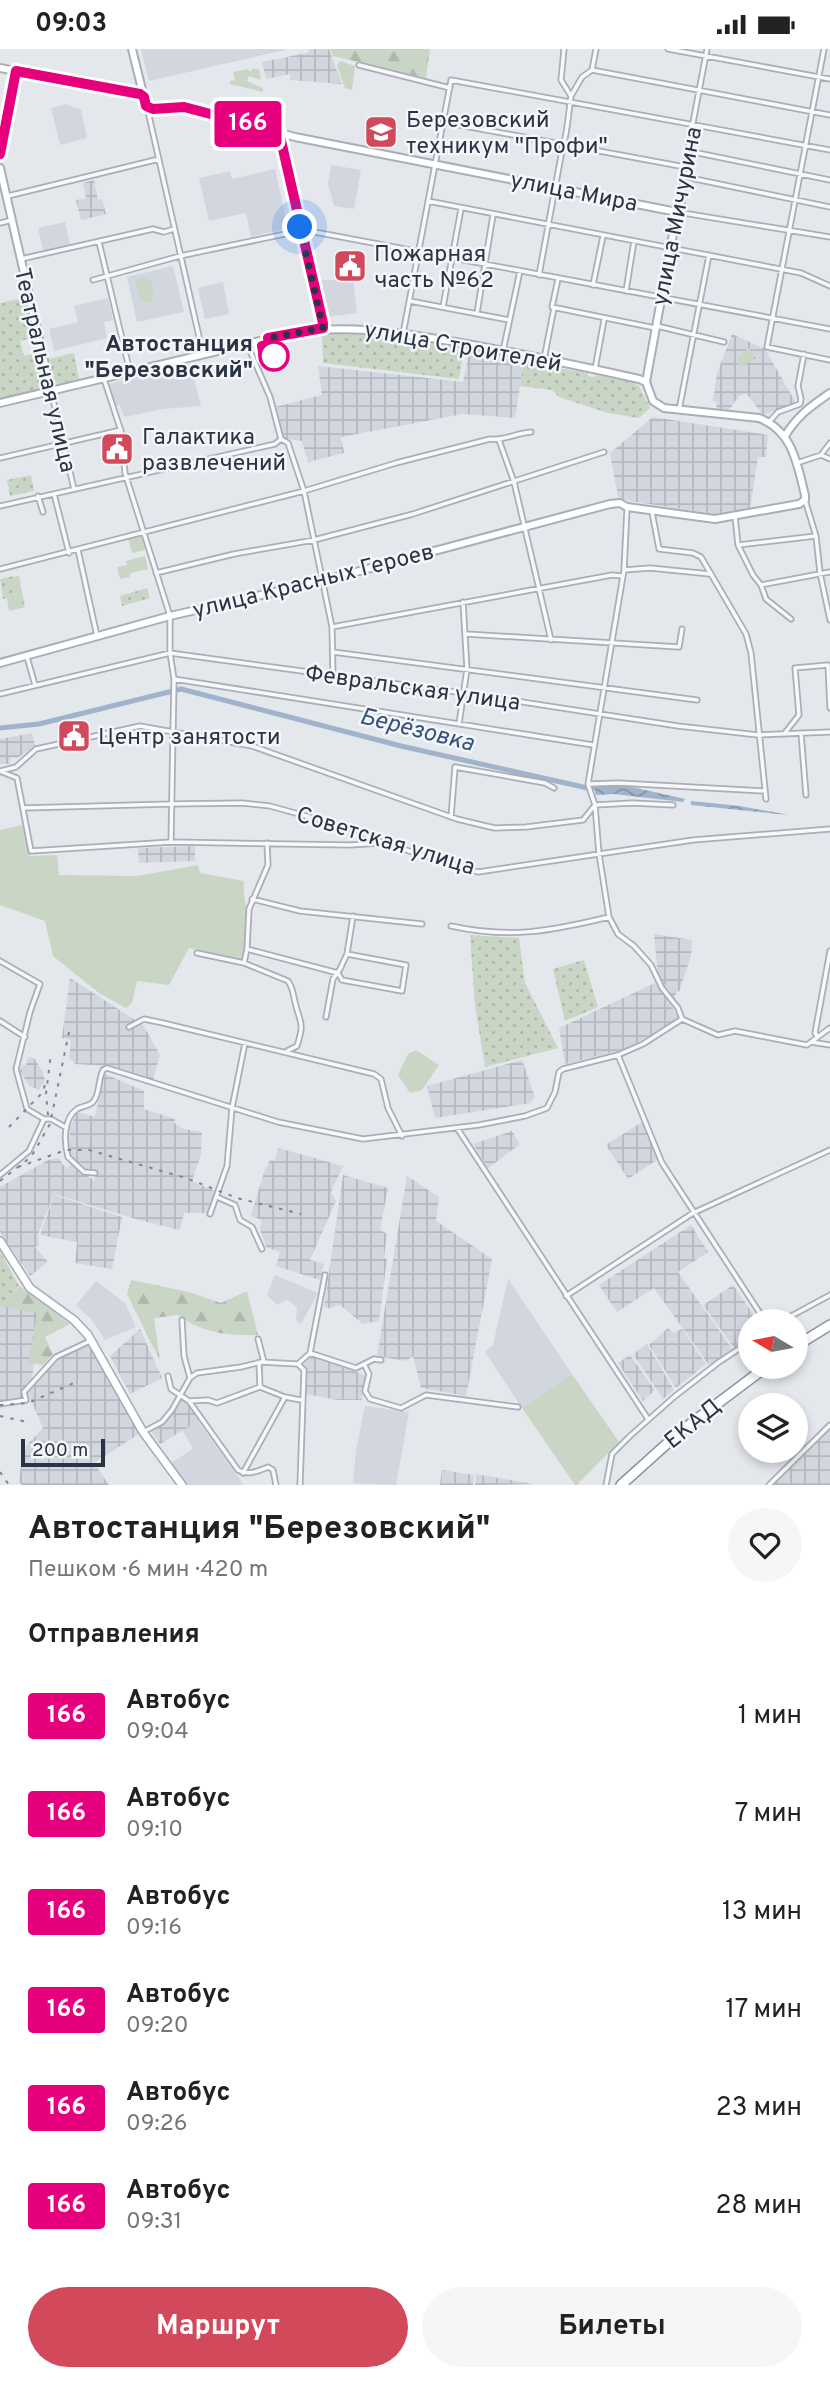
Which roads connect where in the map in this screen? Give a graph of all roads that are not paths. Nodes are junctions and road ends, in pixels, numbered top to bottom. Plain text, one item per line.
1 (132, 49) edge
2 (564, 49) edge
3 (596, 49) edge
4 (668, 49) edge
5 (707, 49) edge
6 (824, 49) edge
7 (706, 56) junction
8 (359, 65) dead end
9 (0, 68) edge
10 (592, 70) junction
11 (16, 71) junction
12 (819, 77) junction
13 (830, 79) edge
14 (450, 88) junction
15 (699, 90) junction
16 (571, 96) junction
17 (144, 97) junction
18 (570, 103) junction
19 (146, 106) junction
20 (812, 111) junction
21 (830, 115) edge
22 (443, 121) junction
23 (693, 126) junction
24 (279, 132) junction
25 (563, 145) junction
26 (806, 146) junction
27 (688, 151) junction
28 (830, 151) edge
29 (0, 154) edge
30 (159, 159) junction
31 (435, 165) junction
32 (685, 167) junction
33 (0, 169) edge
34 (800, 174) junction
35 (684, 175) junction
36 (830, 180) edge
37 (555, 187) junction
38 (6, 196) junction
39 (428, 201) junction
40 (795, 201) junction
41 (830, 207) edge
42 (461, 208) junction
43 (677, 212) junction
44 (493, 214) junction
45 (12, 220) junction
46 (0, 223) edge
47 (548, 225) junction
48 (174, 229) junction
49 (301, 230) junction
50 (790, 230) junction
51 (603, 236) junction
52 (830, 237) edge
53 (634, 241) junction
54 (99, 242) junction
55 (670, 248) junction
56 (419, 252) junction
57 (709, 255) junction
58 (180, 256) junction
59 (453, 258) junction
60 (21, 259) junction
61 (486, 264) junction
62 (782, 269) junction
63 (520, 271) junction
64 (539, 275) junction
65 (107, 277) junction
66 (558, 279) junction
67 (93, 280) dead end
68 (593, 285) junction
69 (830, 286) edge
70 (626, 291) junction
71 (661, 298) junction
72 (410, 300) junction
73 (699, 305) junction
74 (443, 307) junction
75 (553, 308) junction
76 (477, 313) junction
77 (772, 318) junction
78 (604, 319) junction
79 (509, 320) junction
80 (655, 327) junction
81 (323, 328) junction
82 (830, 329) edge
83 (403, 334) junction
84 (693, 334) junction
85 (724, 342) dead end
86 (247, 343) junction
87 (503, 351) junction
88 (203, 354) junction
89 (804, 354) junction
90 (544, 359) junction
91 (830, 360) edge
92 (595, 369) junction
93 (130, 372) junction
94 (104, 379) junction
95 (646, 382) junction
96 (51, 391) junction
97 (830, 393) edge
98 (0, 403) edge
99 (679, 410) junction
100 (769, 422) junction
101 (121, 429) junction
102 (531, 432) dead end
103 (785, 436) junction
104 (281, 439) junction
105 (499, 440) junction
106 (63, 443) junction
107 (830, 443) edge
108 (604, 452) dead end
109 (821, 455) junction
110 (0, 458) edge
111 (830, 459) edge
112 (797, 463) junction
113 (127, 478) junction
114 (513, 482) junction
115 (74, 489) junction
116 (304, 491) junction
117 (54, 493) junction
118 (38, 496) junction
119 (805, 500) junction
120 (0, 506) edge
121 (628, 506) junction
122 (651, 510) junction
123 (43, 512) dead end
124 (735, 516) junction
125 (524, 527) junction
126 (144, 533) junction
127 (816, 536) junction
128 (314, 540) junction
129 (738, 545) junction
130 (78, 550) junction
131 (69, 553) junction
132 (0, 569) edge
133 (624, 571) junction
134 (830, 572) edge
135 (156, 573) junction
136 (820, 573) junction
137 (710, 574) junction
138 (623, 576) junction
139 (322, 581) junction
140 (761, 585) junction
141 (540, 588) junction
142 (463, 602) junction
143 (170, 616) junction
144 (791, 619) dead end
145 (830, 620) edge
146 (332, 627) junction
147 (682, 629) dead end
148 (466, 634) junction
149 (97, 636) junction
150 (551, 640) junction
151 (612, 644) junction
152 (333, 652) junction
153 (170, 653) junction
154 (26, 657) junction
155 (0, 663) edge
156 (467, 669) junction
157 (333, 675) junction
158 (174, 679) junction
159 (34, 685) junction
160 (606, 687) junction
161 (464, 693) junction
162 (0, 694) edge
163 (697, 700) dead end
164 (830, 708) edge
165 (600, 714) junction
166 (460, 724) junction
167 (173, 730) junction
168 (830, 732) edge
169 (801, 733) junction
170 (784, 734) junction
171 (758, 735) junction
172 (593, 745) junction
173 (0, 771) edge
174 (588, 784) junction
175 (554, 788) dead end
176 (765, 791) junction
177 (806, 795) dead end
178 (766, 799) dead end
179 (170, 804) junction
180 (595, 805) junction
181 (673, 805) dead end
182 (23, 808) junction
183 (451, 817) junction
184 (830, 829) edge
185 (171, 842) junction
186 (267, 843) junction
187 (383, 843) junction
188 (599, 854) junction
189 (253, 898) junction
190 (353, 916) junction
191 (609, 917) junction
192 (422, 924) dead end
193 (451, 926) dead end
194 (247, 949) junction
195 (830, 951) edge
196 (197, 953) dead end
197 (346, 954) junction
198 (0, 961) edge
199 (244, 963) junction
200 (338, 972) junction
201 (326, 1017) dead end
202 (682, 1019) junction
203 (0, 1021) edge
204 (129, 1027) dead end
205 (830, 1028) edge
206 (25, 1037) junction
207 (818, 1037) junction
208 (811, 1042) junction
209 (245, 1043) junction
210 (830, 1045) edge
211 (285, 1052) junction
212 (618, 1055) junction
213 (232, 1108) junction
214 (44, 1119) junction
215 (65, 1127) junction
216 (457, 1128) junction
217 (402, 1136) junction
218 (830, 1150) edge
219 (95, 1174) dead end
220 (0, 1175) edge
221 (217, 1197) junction
222 (693, 1213) junction
223 (210, 1214) dead end
224 (0, 1241) edge
225 (262, 1249) dead end
226 (325, 1275) dead end
227 (830, 1295) edge
228 (566, 1296) junction
229 (757, 1309) edge
230 (802, 1309) edge
231 (181, 1320) dead end
232 (830, 1325) edge
233 (258, 1339) dead end
234 (808, 1339) edge
235 (92, 1341) junction
236 (738, 1350) edge
237 (310, 1353) junction
238 (381, 1360) dead end
239 (261, 1363) junction
240 (298, 1364) junction
241 (364, 1364) junction
242 (168, 1376) dead end
243 (190, 1378) junction
244 (750, 1379) edge
245 (260, 1387) junction
246 (181, 1396) junction
247 (285, 1397) junction
248 (302, 1400) junction
249 (189, 1401) junction
250 (0, 1404) edge
251 (518, 1407) dead end
252 (648, 1419) junction
253 (830, 1425) edge
254 (143, 1432) junction
255 (243, 1473) junction
256 (182, 1485) edge
257 (276, 1485) edge
258 (300, 1485) edge
259 (606, 1485) edge
260 (621, 1485) edge
261 (769, 1485) edge

1 - 17 main road
2 - 16 street
3 - 10 street
4 - 7 street
5 - 7 street, улица Мичурина
6 - 12 street
7 - 12 street
7 - 15 street, улица Мичурина
8 - 14 street
9 - 11 main road
10 - 15 street
10 - 16 street
11 - 17 main road
11 - 29 main road
12 - 13 street
12 - 20 street
14 - 18 street
14 - 22 street
15 - 20 street
15 - 23 street, улица Мичурина
16 - 18 street
17 - 19 main road
18 - 23 street
18 - 25 street
19 - 24 main road, улица Мира
19 - 30 street
20 - 21 street
20 - 26 street
22 - 25 street
22 - 31 street
23 - 26 street
23 - 27 street, улица Мичурина
24 - 31 main road, улица Мира
24 - 49 main road
25 - 32 street
25 - 37 street
26 - 28 street
26 - 34 street
27 - 32 street, улица Мичурина
27 - 34 street
30 - 38 street
30 - 48 street
31 - 37 main road, улица Мира
31 - 39 street
32 - 35 street, улица Мичурина
33 - 38 main road, Театральная улица
34 - 36 street
34 - 40 street
35 - 40 street
35 - 43 street, улица Мичурина
37 - 43 main road, улица Мира
37 - 47 street
38 - 45 main road, Театральная улица
39 - 42 street
39 - 56 street
40 - 41 street
40 - 50 street
42 - 44 street
42 - 59 street
43 - 50 street, улица Мира
43 - 55 main road, улица Мичурина
44 - 47 street
44 - 61 street
45 - 46 street
45 - 60 main road, Театральная улица
47 - 51 street
47 - 64 street
48 - 54 street
48 - 58 street
49 - 56 street
49 - 58 street
49 - 81 main road
50 - 52 street, улица Мира
50 - 62 street
51 - 53 street
51 - 68 street
53 - 55 street
53 - 70 street
54 - 60 street
54 - 65 street
55 - 57 street
55 - 71 main road, улица Мичурина
56 - 59 street
56 - 72 street
57 - 62 street
57 - 73 street
58 - 65 street
58 - 88 street
59 - 61 street
59 - 74 street
60 - 96 main road, Театральная улица
61 - 63 street
61 - 76 street
62 - 69 street
62 - 77 street
63 - 64 street
63 - 79 street
64 - 66 street
65 - 67 street
65 - 93 street
66 - 68 street
66 - 75 street
68 - 70 street
70 - 71 street
71 - 73 street
71 - 80 main road, улица Мичурина
72 - 74 street
72 - 83 street
73 - 77 street
73 - 84 street
74 - 76 street
75 - 78 street
75 - 90 street
76 - 79 street
77 - 82 street
77 - 89 street
78 - 80 street
78 - 92 street
79 - 87 street
80 - 84 street
80 - 95 main road, улица Мичурина
81 - 83 main road, улица Строителей
81 - 86 main road, улица Строителей
83 - 87 main road, улица Строителей
84 - 85 street
84 - 99 street
86 - 88 main road, улица Строителей
86 - 104 street
87 - 90 main road, улица Строителей
88 - 93 main road, улица Строителей
89 - 91 street
89 - 100 street
90 - 92 main road, улица Строителей
92 - 95 main road, улица Строителей
93 - 94 main road, улица Строителей
94 - 96 main road, улица Строителей
94 - 101 street
95 - 99 main road
96 - 98 main road, улица Строителей
96 - 106 street, Театральная улица
97 - 103 main road
99 - 100 main road
100 - 103 main road
101 - 106 street
101 - 113 street
102 - 105 street
103 - 112 main road
104 - 113 street
104 - 116 street
105 - 114 street
105 - 116 street
106 - 110 street
106 - 115 street, Театральная улица
107 - 109 street
108 - 114 street
109 - 111 street
109 - 112 street
112 - 119 main road
113 - 115 street
113 - 126 street
114 - 125 street
114 - 128 street
115 - 117 street
116 - 126 street
116 - 128 street
117 - 118 street
117 - 131 street
118 - 120 street
118 - 123 street
119 - 124 main road, улица Красных Героев
119 - 127 street
121 - 122 main road, улица Красных Героев
121 - 125 main road, улица Красных Героев
121 - 133 street
122 - 124 main road, улица Красных Героев
122 - 137 street
124 - 129 street
125 - 139 main road, улица Красных Героев
125 - 141 street
126 - 130 street
126 - 135 street
127 - 129 street
127 - 136 street
128 - 135 street
128 - 139 street
129 - 140 street
130 - 131 street
130 - 149 street
131 - 132 street
133 - 137 street
133 - 138 street
134 - 136 street
135 - 143 street
136 - 140 street
136 - 145 street
137 - 171 street
138 - 141 street
138 - 151 street
139 - 143 main road, улица Красных Героев
139 - 146 street
140 - 144 street
141 - 142 street
141 - 150 street
142 - 146 street
142 - 148 street
143 - 149 main road, улица Красных Героев
143 - 153 street
146 - 152 street
147 - 151 street
148 - 150 street
148 - 156 street
149 - 154 main road, улица Красных Героев
150 - 151 street
151 - 160 street
152 - 156 street
152 - 157 street
153 - 157 street, Февральская улица
153 - 158 street
153 - 159 street, Февральская улица
154 - 155 main road, улица Красных Героев
154 - 159 street
156 - 160 street
156 - 161 street
157 - 161 street, Февральская улица
158 - 166 street
158 - 167 street
159 - 162 street, Февральская улица
160 - 163 street
160 - 165 street
161 - 165 street, Февральская улица
161 - 166 street
164 - 170 street
165 - 171 street, Февральская улица
165 - 172 street
166 - 172 street
167 - 173 street
167 - 179 street
167 - 183 street
168 - 169 street, Февральская улица
169 - 170 street, Февральская улица
169 - 177 street
170 - 171 street, Февральская улица
171 - 176 street
172 - 174 street
173 - 182 street
174 - 176 street
174 - 180 street
175 - 183 street
176 - 178 street
179 - 182 street, Советская улица
179 - 185 street
179 - 187 street, Советская улица
180 - 181 street
180 - 183 street
180 - 188 street
182 - 185 street
184 - 188 street, Советская улица
185 - 186 street
186 - 187 street
186 - 189 street
187 - 188 street, Советская улица
188 - 191 street
189 - 190 street
189 - 194 street
190 - 192 street
190 - 197 street
191 - 193 street
191 - 202 street
194 - 199 street
194 - 200 street
195 - 207 street
196 - 199 street
197 - 200 street
197 - 200 street
198 - 206 street
199 - 211 street
200 - 201 street
202 - 208 street
202 - 212 street
203 - 206 street
204 - 209 street
205 - 207 street
206 - 214 street
207 - 208 street
208 - 210 street
209 - 211 street
209 - 213 street
211 - 217 street
212 - 216 street
212 - 222 street
213 - 215 street
213 - 217 street
213 - 221 street
214 - 215 street
214 - 220 street
215 - 219 street
216 - 217 street
216 - 228 street
218 - 222 street
221 - 223 street
221 - 225 street
222 - 228 street
222 - 229 street
224 - 235 main road
226 - 237 street
227 - 230 street
228 - 252 street
231 - 243 street
232 - 234 highway
233 - 239 street
235 - 250 street
235 - 254 main road
236 - 252 street
237 - 240 street
237 - 241 street
238 - 241 street
239 - 240 street
239 - 243 street
239 - 245 street
240 - 248 street
241 - 251 street
242 - 246 street
243 - 246 street
244 - 260 highway, ЕКАД
245 - 247 street
245 - 249 street
246 - 249 street
246 - 254 street
247 - 248 street
247 - 255 street
248 - 258 street
249 - 255 street
252 - 259 street
253 - 261 street
254 - 256 main road
255 - 257 street

